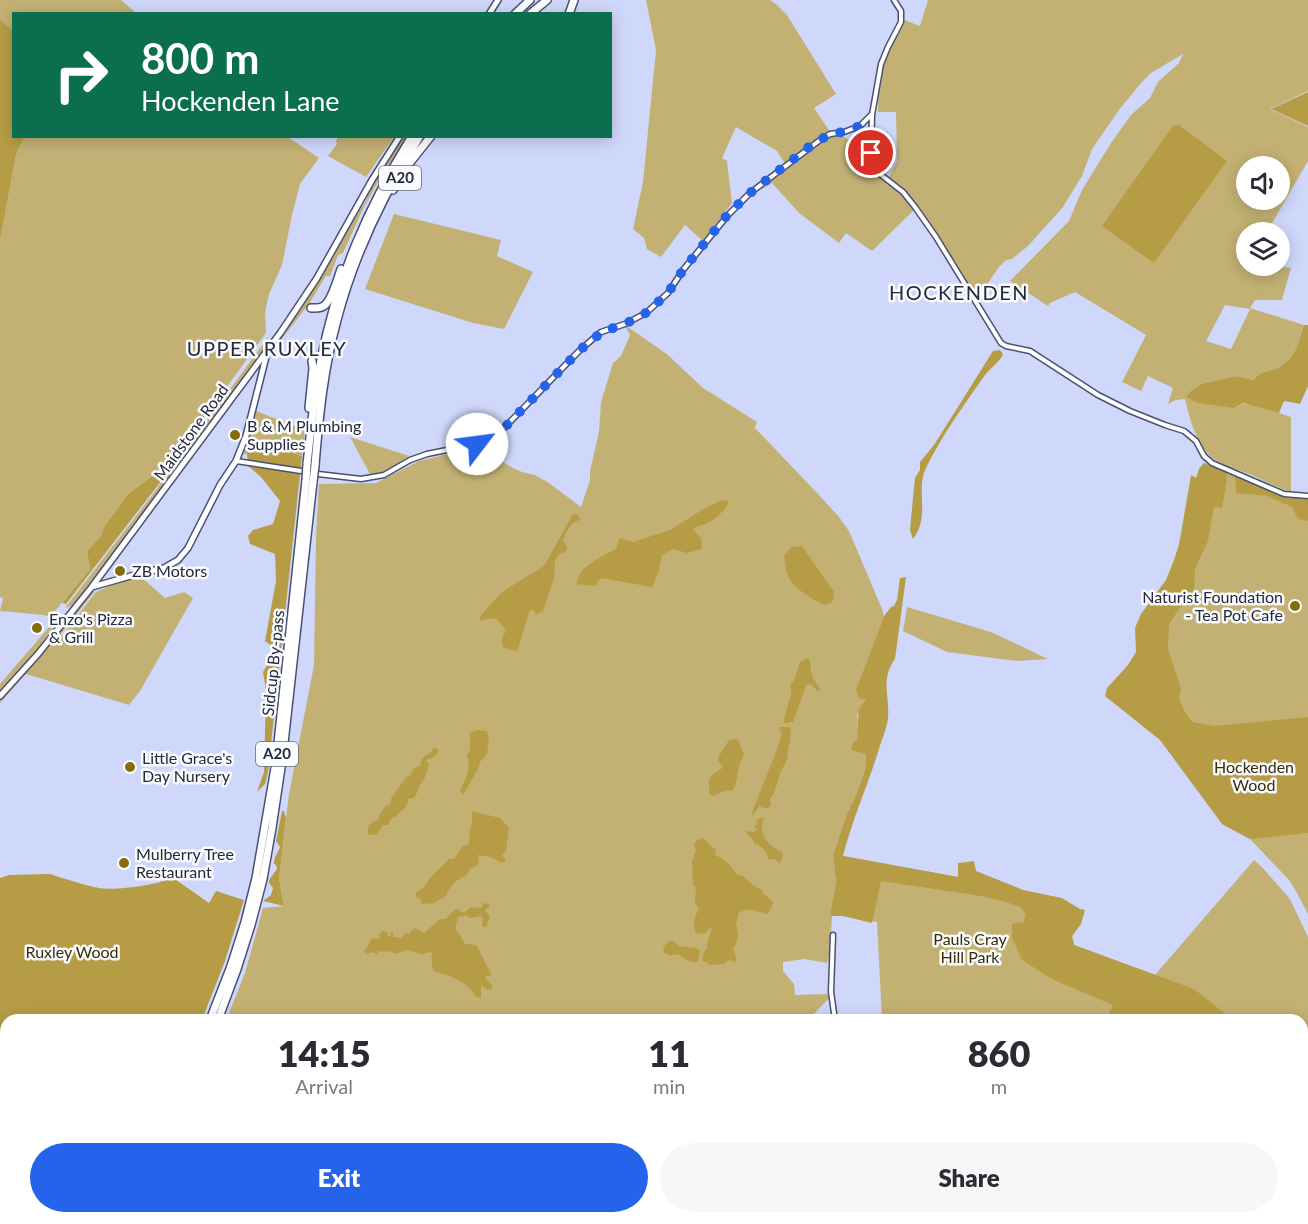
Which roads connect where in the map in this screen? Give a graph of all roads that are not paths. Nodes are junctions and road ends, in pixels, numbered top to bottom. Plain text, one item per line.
1 (530, 0) edge
2 (547, 0) edge
3 (894, 0) edge
4 (517, 12) edge
5 (532, 12) edge
6 (872, 115) junction
7 (860, 126) junction
8 (871, 130) junction
9 (399, 138) edge
10 (411, 138) edge
11 (419, 138) edge
12 (429, 138) edge
13 (375, 217) junction
14 (364, 225) junction
15 (311, 308) dead end
16 (267, 350) junction
17 (312, 361) dead end
18 (309, 449) junction
19 (236, 461) junction
20 (311, 464) junction
21 (301, 471) dead end
22 (318, 474) dead end
23 (310, 481) junction
24 (1308, 496) edge
25 (91, 588) junction
26 (0, 696) edge
27 (833, 935) dead end
28 (212, 1014) edge
29 (220, 1014) edge
30 (834, 1014) edge

1 - 4 highway
2 - 5 highway
3 - 6 street
6 - 7 street
6 - 8 street
7 - 8 street
7 - 22 street
8 - 24 street
9 - 16 main road, Maidstone Road
10 - 14 highway, A20
11 - 13 highway, A20
12 - 13 highway, A20
13 - 20 highway, A20
14 - 15 highway
14 - 18 highway, A20
16 - 19 main road
16 - 25 main road, Maidstone Road
17 - 18 highway
18 - 20 highway, A20
19 - 21 street
19 - 25 main road
20 - 23 highway, A20, bridge
23 - 28 highway, Sidcup By-pass / A20
23 - 29 highway, Sidcup By-pass / A20
25 - 26 main road, Maidstone Road
27 - 30 street

